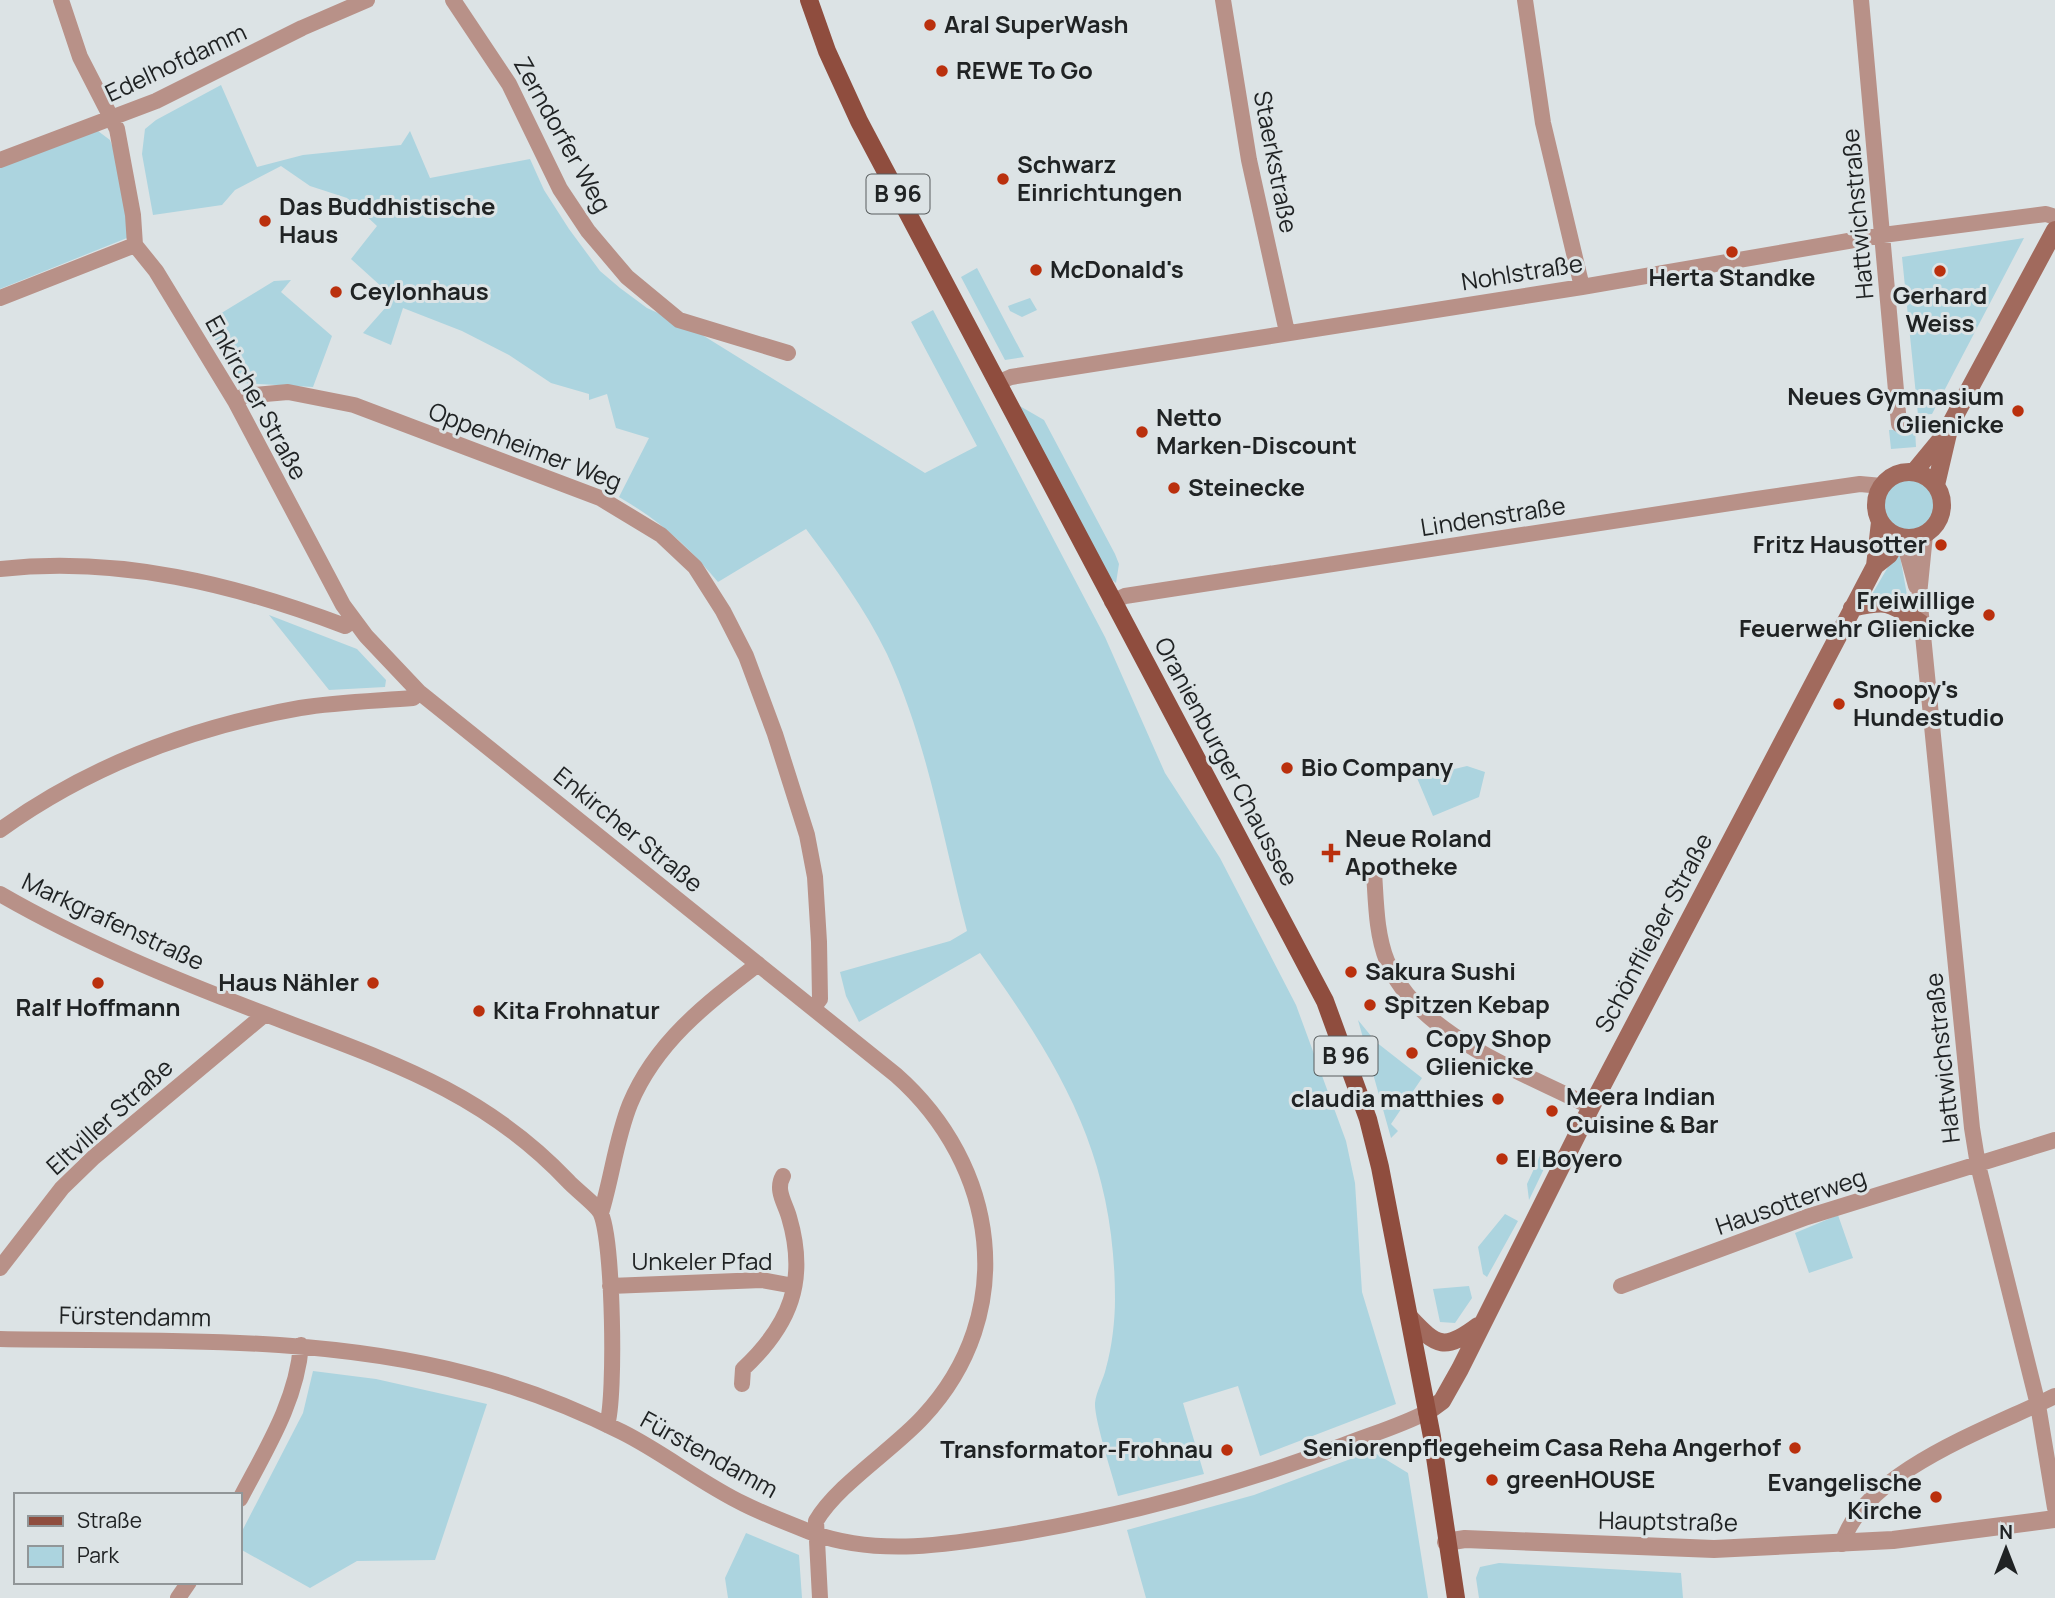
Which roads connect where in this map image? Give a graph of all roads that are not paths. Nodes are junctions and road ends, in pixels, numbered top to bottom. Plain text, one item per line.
1 (61, 0) edge
2 (368, 0) edge
3 (453, 0) edge
4 (809, 0) edge
5 (1223, 0) edge
6 (1525, 0) edge
7 (1861, 0) edge
8 (112, 119) junction
9 (0, 160) edge
10 (2055, 217) edge
11 (2055, 230) edge
12 (1883, 236) junction
13 (135, 245) junction
14 (1582, 287) junction
15 (0, 298) edge
16 (1287, 332) junction
17 (788, 353) dead end
18 (998, 383) junction
19 (235, 401) junction
20 (1899, 424) dead end
21 (1947, 432) junction
22 (1914, 472) junction
23 (1936, 485) junction
24 (1882, 486) junction
25 (1880, 522) junction
26 (1925, 535) junction
27 (1901, 538) junction
28 (1875, 566) junction
29 (0, 569) edge
30 (1919, 595) junction
31 (1112, 602) junction
32 (1852, 608) junction
33 (354, 620) junction
34 (1922, 624) junction
35 (419, 692) junction
36 (0, 830) edge
37 (1374, 872) dead end
38 (0, 894) edge
39 (758, 964) junction
40 (814, 1007) junction
41 (265, 1014) junction
42 (1591, 1107) junction
43 (2055, 1140) edge
44 (1978, 1166) junction
45 (783, 1176) dead end
46 (601, 1213) junction
47 (0, 1268) edge
48 (610, 1286) junction
49 (794, 1286) junction
50 (1621, 1286) dead end
51 (1410, 1318) junction
52 (1480, 1324) junction
53 (0, 1339) edge
54 (301, 1345) junction
55 (741, 1384) dead end
56 (2055, 1396) edge
57 (2038, 1405) junction
58 (1427, 1412) junction
59 (607, 1425) junction
60 (242, 1495) edge
61 (2055, 1508) edge
62 (2055, 1519) edge
63 (816, 1534) junction
64 (1446, 1542) junction
65 (1842, 1544) junction
66 (820, 1598) edge
67 (1456, 1598) edge

1 - 8 street
2 - 8 street, Edelhofdamm
3 - 17 street, Zerndorfer Weg
4 - 18 main road, Oranienburger Chaussee / B 96
5 - 16 street, Staerkstraße
6 - 14 street
7 - 12 street, Hattwichstraße
8 - 9 street, Edelhofdamm
8 - 13 street
10 - 12 street, Nohlstraße
11 - 21 main road
12 - 14 street, Nohlstraße
12 - 20 street, Hattwichstraße
13 - 15 street
13 - 19 street, Enkircher Straße
14 - 16 street, Nohlstraße
16 - 18 street, Nohlstraße
18 - 31 main road, Oranienburger Chaussee / B 96
19 - 33 street, Enkircher Straße
19 - 40 street, Oppenheimer Weg
21 - 22 main road
21 - 23 main road
22 - 23 main road
22 - 24 main road
23 - 26 main road
24 - 25 main road
24 - 31 street, Lindenstraße
25 - 27 main road
25 - 28 main road, Schönfließer Straße
26 - 27 main road
26 - 30 street, Hattwichstraße
27 - 28 main road, Schönfließer Straße
27 - 30 street, Hattwichstraße
28 - 32 main road, Schönfließer Straße
29 - 33 street
30 - 34 street, Hattwichstraße
31 - 51 main road, Oranienburger Chaussee / B 96
32 - 34 main road
32 - 42 main road, Schönfließer Straße
33 - 35 street, Enkircher Straße
34 - 44 street, Hattwichstraße
35 - 36 street
35 - 39 street, Enkircher Straße
37 - 42 street
38 - 41 street, Markgrafenstraße
39 - 40 street, Enkircher Straße
39 - 46 street
40 - 63 street, Enkircher Straße
41 - 46 street, Markgrafenstraße
41 - 47 street, Eltviller Straße
42 - 52 main road, Schönfließer Straße
43 - 44 street, Hausotterweg
44 - 50 street, Hausotterweg
44 - 57 street, Hattwichstraße
45 - 49 street, Unkeler Pfad
46 - 48 street
48 - 49 street, Unkeler Pfad
48 - 59 street
49 - 55 street, Unkeler Pfad
51 - 52 main road
51 - 58 main road, Oranienburger Chaussee / B 96
52 - 58 main road, Schönfließer Straße
53 - 54 street, Fürstendamm
54 - 59 street, Fürstendamm
54 - 60 street
56 - 57 street
57 - 61 street, Hattwichstraße
57 - 65 street
58 - 63 street, Fürstendamm
58 - 64 main road, Oranienburger Chaussee / B 96
59 - 63 street, Fürstendamm
62 - 65 street, Hauptstraße
63 - 66 street
64 - 65 street, Hauptstraße
64 - 67 main road, Oranienburger Chaussee / B 96

